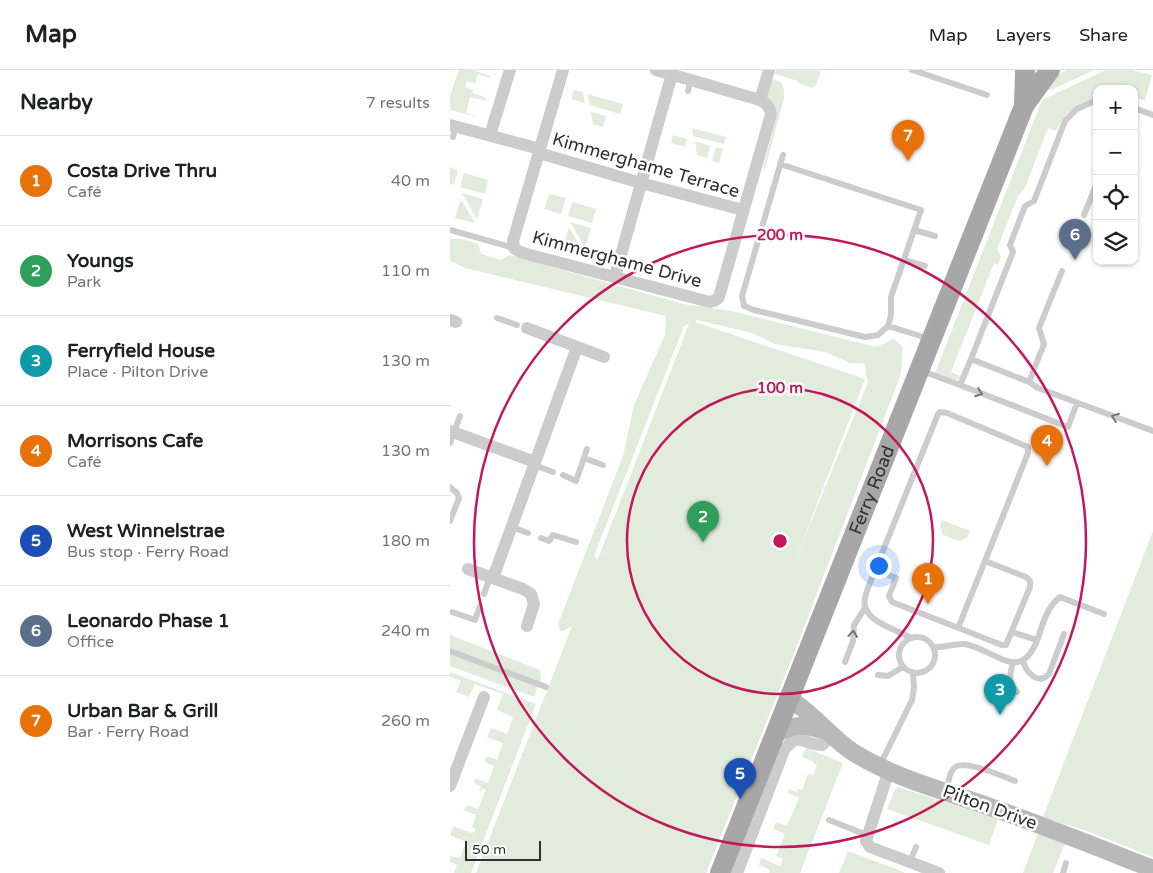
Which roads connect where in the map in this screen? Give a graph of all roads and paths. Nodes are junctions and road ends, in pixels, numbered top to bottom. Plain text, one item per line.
1 (510, 70) edge
2 (563, 70) edge
3 (769, 70) edge
4 (912, 70) edge
5 (1025, 70) edge
6 (1050, 70) edge
7 (666, 72) edge
8 (987, 95) dead end
9 (760, 100) junction
10 (1093, 102) edge
11 (1024, 106) junction
12 (1138, 109) edge
13 (1153, 114) edge
14 (453, 129) edge
15 (490, 135) junction
16 (539, 151) junction
17 (783, 155) dead end
18 (780, 164) junction
19 (641, 183) junction
20 (1093, 193) edge
21 (743, 210) junction
22 (1084, 215) dead end
23 (450, 230) edge
24 (914, 230) junction
25 (935, 236) dead end
26 (514, 248) junction
27 (904, 260) junction
28 (925, 266) dead end
29 (1062, 271) dead end
30 (615, 276) junction
31 (497, 318) dead end
32 (522, 326) joint
33 (888, 326) junction
34 (931, 339) junction
35 (577, 347) junction
36 (604, 357) dead end
37 (971, 359) junction
38 (919, 371) junction
39 (1029, 382) junction
40 (960, 385) junction
41 (1077, 403) junction
42 (460, 416) dead end
43 (1153, 431) edge
44 (451, 436) edge
45 (587, 449) dead end
46 (584, 458) junction
47 (535, 464) junction
48 (604, 465) dead end
49 (553, 472) dead end
50 (563, 475) dead end
51 (450, 487) edge
52 (450, 521) edge
53 (512, 527) junction
54 (528, 533) dead end
55 (541, 538) dead end
56 (576, 542) dead end
57 (985, 561) junction
58 (468, 569) dead end
59 (876, 570) junction
60 (492, 577) junction
61 (484, 594) dead end
62 (480, 606) dead end
63 (865, 608) junction
64 (452, 612) dead end
65 (1104, 614) dead end
66 (527, 626) dead end
67 (958, 628) junction
68 (1012, 632) junction
69 (1064, 634) dead end
70 (911, 638) junction
71 (1037, 640) junction
72 (934, 647) junction
73 (450, 651) edge
74 (1023, 660) junction
75 (845, 662) dead end
76 (1013, 662) junction
77 (903, 667) junction
78 (913, 673) junction
79 (878, 675) dead end
80 (546, 687) dead end
81 (1016, 692) dead end
82 (484, 698) dead end
83 (789, 699) junction
84 (775, 734) junction
85 (830, 734) junction
86 (884, 768) junction
87 (1015, 781) dead end
88 (450, 786) edge
89 (946, 792) junction
90 (829, 820) dead end
91 (867, 835) junction
92 (916, 847) dead end
93 (910, 862) junction
94 (1066, 863) dead end
95 (1153, 869) edge
96 (720, 873) edge
97 (737, 873) edge
98 (939, 873) edge
99 (1062, 873) edge

1 - 15 street
2 - 16 street, Kimmerghame Drive
3 - 9 street
4 - 8 lane
5 - 11 main road, Ferry Road
6 - 11 main road, Ferry Road
7 - 9 street
7 - 19 street
9 - 21 street
10 - 37 lane
11 - 34 main road, Ferry Road
12 - 13 lane
14 - 15 street, Kimmerghame Terrace
15 - 16 street, Kimmerghame Terrace
16 - 19 street, Kimmerghame Terrace
16 - 26 street, Kimmerghame Drive
17 - 18 lane
18 - 24 lane
18 - 33 lane
19 - 21 street, Kimmerghame Terrace
19 - 30 street
20 - 22 lane
21 - 30 street, Kimmerghame Drive
23 - 26 lane
24 - 25 lane
24 - 27 lane
26 - 30 street, Kimmerghame Drive
27 - 28 lane
27 - 33 lane
29 - 39 lane
31 - 32 lane
32 - 35 street
33 - 34 lane
34 - 38 main road, Ferry Road
35 - 36 street
35 - 47 street
37 - 39 lane
37 - 40 lane
38 - 40 lane
38 - 83 main road, Ferry Road
39 - 41 lane
40 -> 41 lane
43 -> 41 lane
42 - 44 lane
44 - 47 street
45 - 46 lane
46 - 48 lane
46 - 50 lane
47 - 49 lane
47 - 53 street
51 - 52 lane
53 - 54 lane
53 - 60 street
55 - 56 lane
57 - 59 lane
57 - 67 lane
57 - 68 lane
58 - 60 street
59 - 63 lane
59 - 67 lane
60 - 61 lane
60 - 66 street
62 - 64 lane
63 - 70 lane
75 -> 63 lane
65 - 71 lane
67 - 68 lane
68 - 71 lane
69 - 74 lane
70 - 72 lane
70 - 77 lane
71 - 74 lane
72 - 76 lane
72 - 78 lane
73 - 80 lane
74 - 76 lane
76 - 81 lane
77 - 78 lane
77 - 79 lane
78 - 86 lane
82 - 88 street
83 - 84 main road, Ferry Road
83 - 85 street, Pilton Drive
84 - 85 street, Pilton Drive
84 - 96 main road, Ferry Road
85 - 86 street, Pilton Drive
85 - 97 street
86 - 89 street, Pilton Drive
86 - 91 street
87 - 89 lane
89 - 95 street, Pilton Drive
90 - 91 lane
91 - 93 street
92 - 93 lane
93 - 98 street
94 - 99 lane

